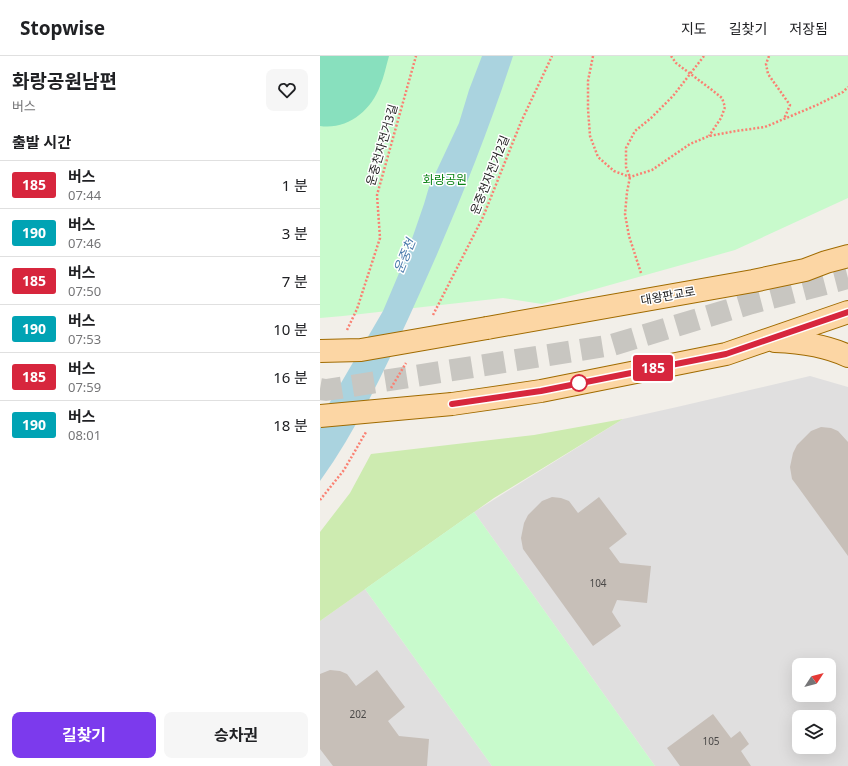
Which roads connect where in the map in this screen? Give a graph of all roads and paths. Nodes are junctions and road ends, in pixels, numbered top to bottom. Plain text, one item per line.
1 (416, 56) edge
2 (552, 56) edge
3 (593, 56) edge
4 (671, 56) edge
5 (704, 56) edge
6 (770, 56) edge
7 (689, 73) junction
8 (848, 87) edge
9 (783, 120) junction
10 (709, 136) junction
11 (630, 177) junction
12 (848, 256) edge
13 (641, 273) dead end
14 (442, 301) dead end
15 (357, 309) dead end
16 (848, 312) edge
17 (766, 340) junction
18 (320, 351) edge
19 (848, 356) edge
20 (320, 416) edge

1 - 15 path, 운중천자전거3길
2 - 14 path, 운중천자전거2길
3 - 11 path
4 - 7 path
5 - 7 path
6 - 9 path
7 - 10 path
7 - 11 path
8 - 9 path
9 - 10 path
10 - 11 path
11 - 13 path
12 - 18 main road, 대왕판교로, bridge
16 - 17 main road
17 - 19 main road
17 - 20 main road, bridge

